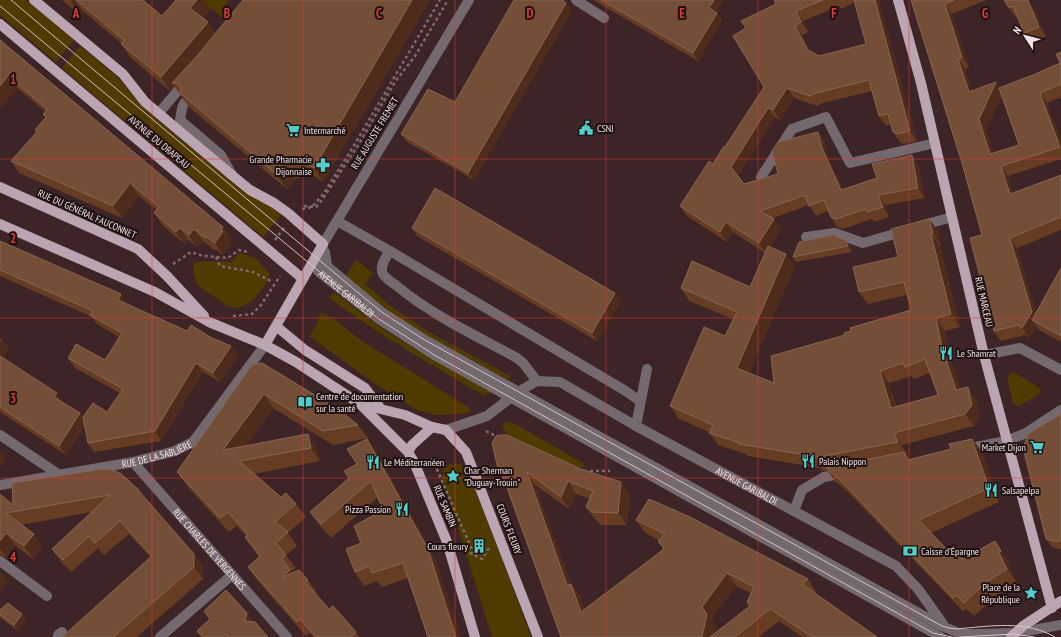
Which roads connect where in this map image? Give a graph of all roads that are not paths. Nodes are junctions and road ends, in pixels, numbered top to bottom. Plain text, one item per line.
1 (34, 0) edge
2 (469, 0) edge
3 (576, 0) edge
4 (898, 0) edge
5 (604, 18) dead end
6 (0, 24) edge
7 (191, 76) edge
8 (184, 103) edge
9 (158, 113) junction
10 (934, 143) junction
11 (233, 176) junction
12 (761, 176) dead end
13 (0, 187) edge
14 (952, 217) junction
15 (337, 221) junction
16 (0, 224) edge
17 (806, 237) dead end
18 (323, 244) junction
19 (390, 251) junction
20 (302, 279) junction
21 (209, 322) junction
22 (276, 326) junction
23 (265, 345) junction
24 (984, 355) junction
25 (647, 369) dead end
26 (1061, 370) edge
27 (537, 381) junction
28 (515, 395) junction
29 (640, 401) junction
30 (360, 404) junction
31 (381, 409) junction
32 (1061, 410) edge
33 (636, 426) junction
34 (432, 427) junction
35 (446, 430) junction
36 (0, 435) edge
37 (1006, 441) junction
38 (408, 452) junction
39 (952, 452) edge
40 (133, 462) junction
41 (854, 472) edge
42 (58, 474) junction
43 (0, 485) edge
44 (794, 511) junction
45 (0, 561) edge
46 (232, 575) junction
47 (47, 596) dead end
48 (1061, 601) edge
49 (1052, 608) junction
50 (1061, 625) edge
51 (955, 632) junction
52 (1013, 635) edge
53 (160, 637) edge
54 (287, 637) edge
55 (475, 637) edge
56 (538, 637) edge
57 (941, 637) edge

1 - 9 main road
2 - 15 street, RUE AUGUSTE FREMIET
3 - 5 street
4 - 10 main road, RUE MARCEAU
6 - 20 main road, AVENUE DU DRAPEAU
7 - 9 street
8 - 11 street
9 - 11 main road
10 - 12 street
10 - 14 main road, RUE MARCEAU
11 - 18 main road
13 - 21 main road, RUE DU GÉNÉRAL FAUCONNET
14 - 17 street
14 - 24 main road, RUE MARCEAU
15 - 18 street, RUE AUGUSTE FREMIET
15 - 19 street
16 - 21 main road, RUE DU GÉNÉRAL FAUCONNET
18 - 20 main road, RUE AUGUSTE FREMIET
18 - 28 street, AVENUE GARIBALDI
19 - 27 street
19 - 29 street
20 - 22 main road, RUE AUGUSTE FREMIET
21 - 23 main road, RUE DU GÉNÉRAL FAUCONNET
22 - 23 main road, RUE AUGUSTE FREMIET
22 - 31 main road
23 - 30 main road, RUE DU GÉNÉRAL FAUCONNET
23 - 40 street, RUE DE LA SABLIÈRE
24 - 26 street
24 - 37 main road, RUE MARCEAU
25 - 29 street
27 - 28 street
27 - 33 street, AVENUE GARIBALDI
28 - 35 street
28 - 51 street, AVENUE GARIBALDI
28 - 57 street, AVENUE GARIBALDI
29 - 33 street
30 - 31 main road
30 - 38 main road, RUE SAMBIN
31 - 34 main road
32 - 37 street
33 - 44 street, AVENUE GARIBALDI
34 - 35 main road
34 - 38 main road
35 - 56 main road, COURS FLEURY
36 - 42 street
37 - 39 street
37 - 49 main road, RUE MARCEAU
38 - 55 main road, RUE SAMBIN
40 - 42 street, RUE DE LA SABLIÈRE
40 - 46 street, RUE CHARLES DE VERGENNES
41 - 44 street
42 - 43 street, RUE DE LA SABLIÈRE
44 - 51 street, AVENUE GARIBALDI
45 - 47 street
46 - 53 street
46 - 54 street, RUE CHARLES DE VERGENNES
48 - 49 main road
49 - 52 main road
50 - 52 street, AVENUE GARIBALDI
51 - 52 street, AVENUE GARIBALDI

